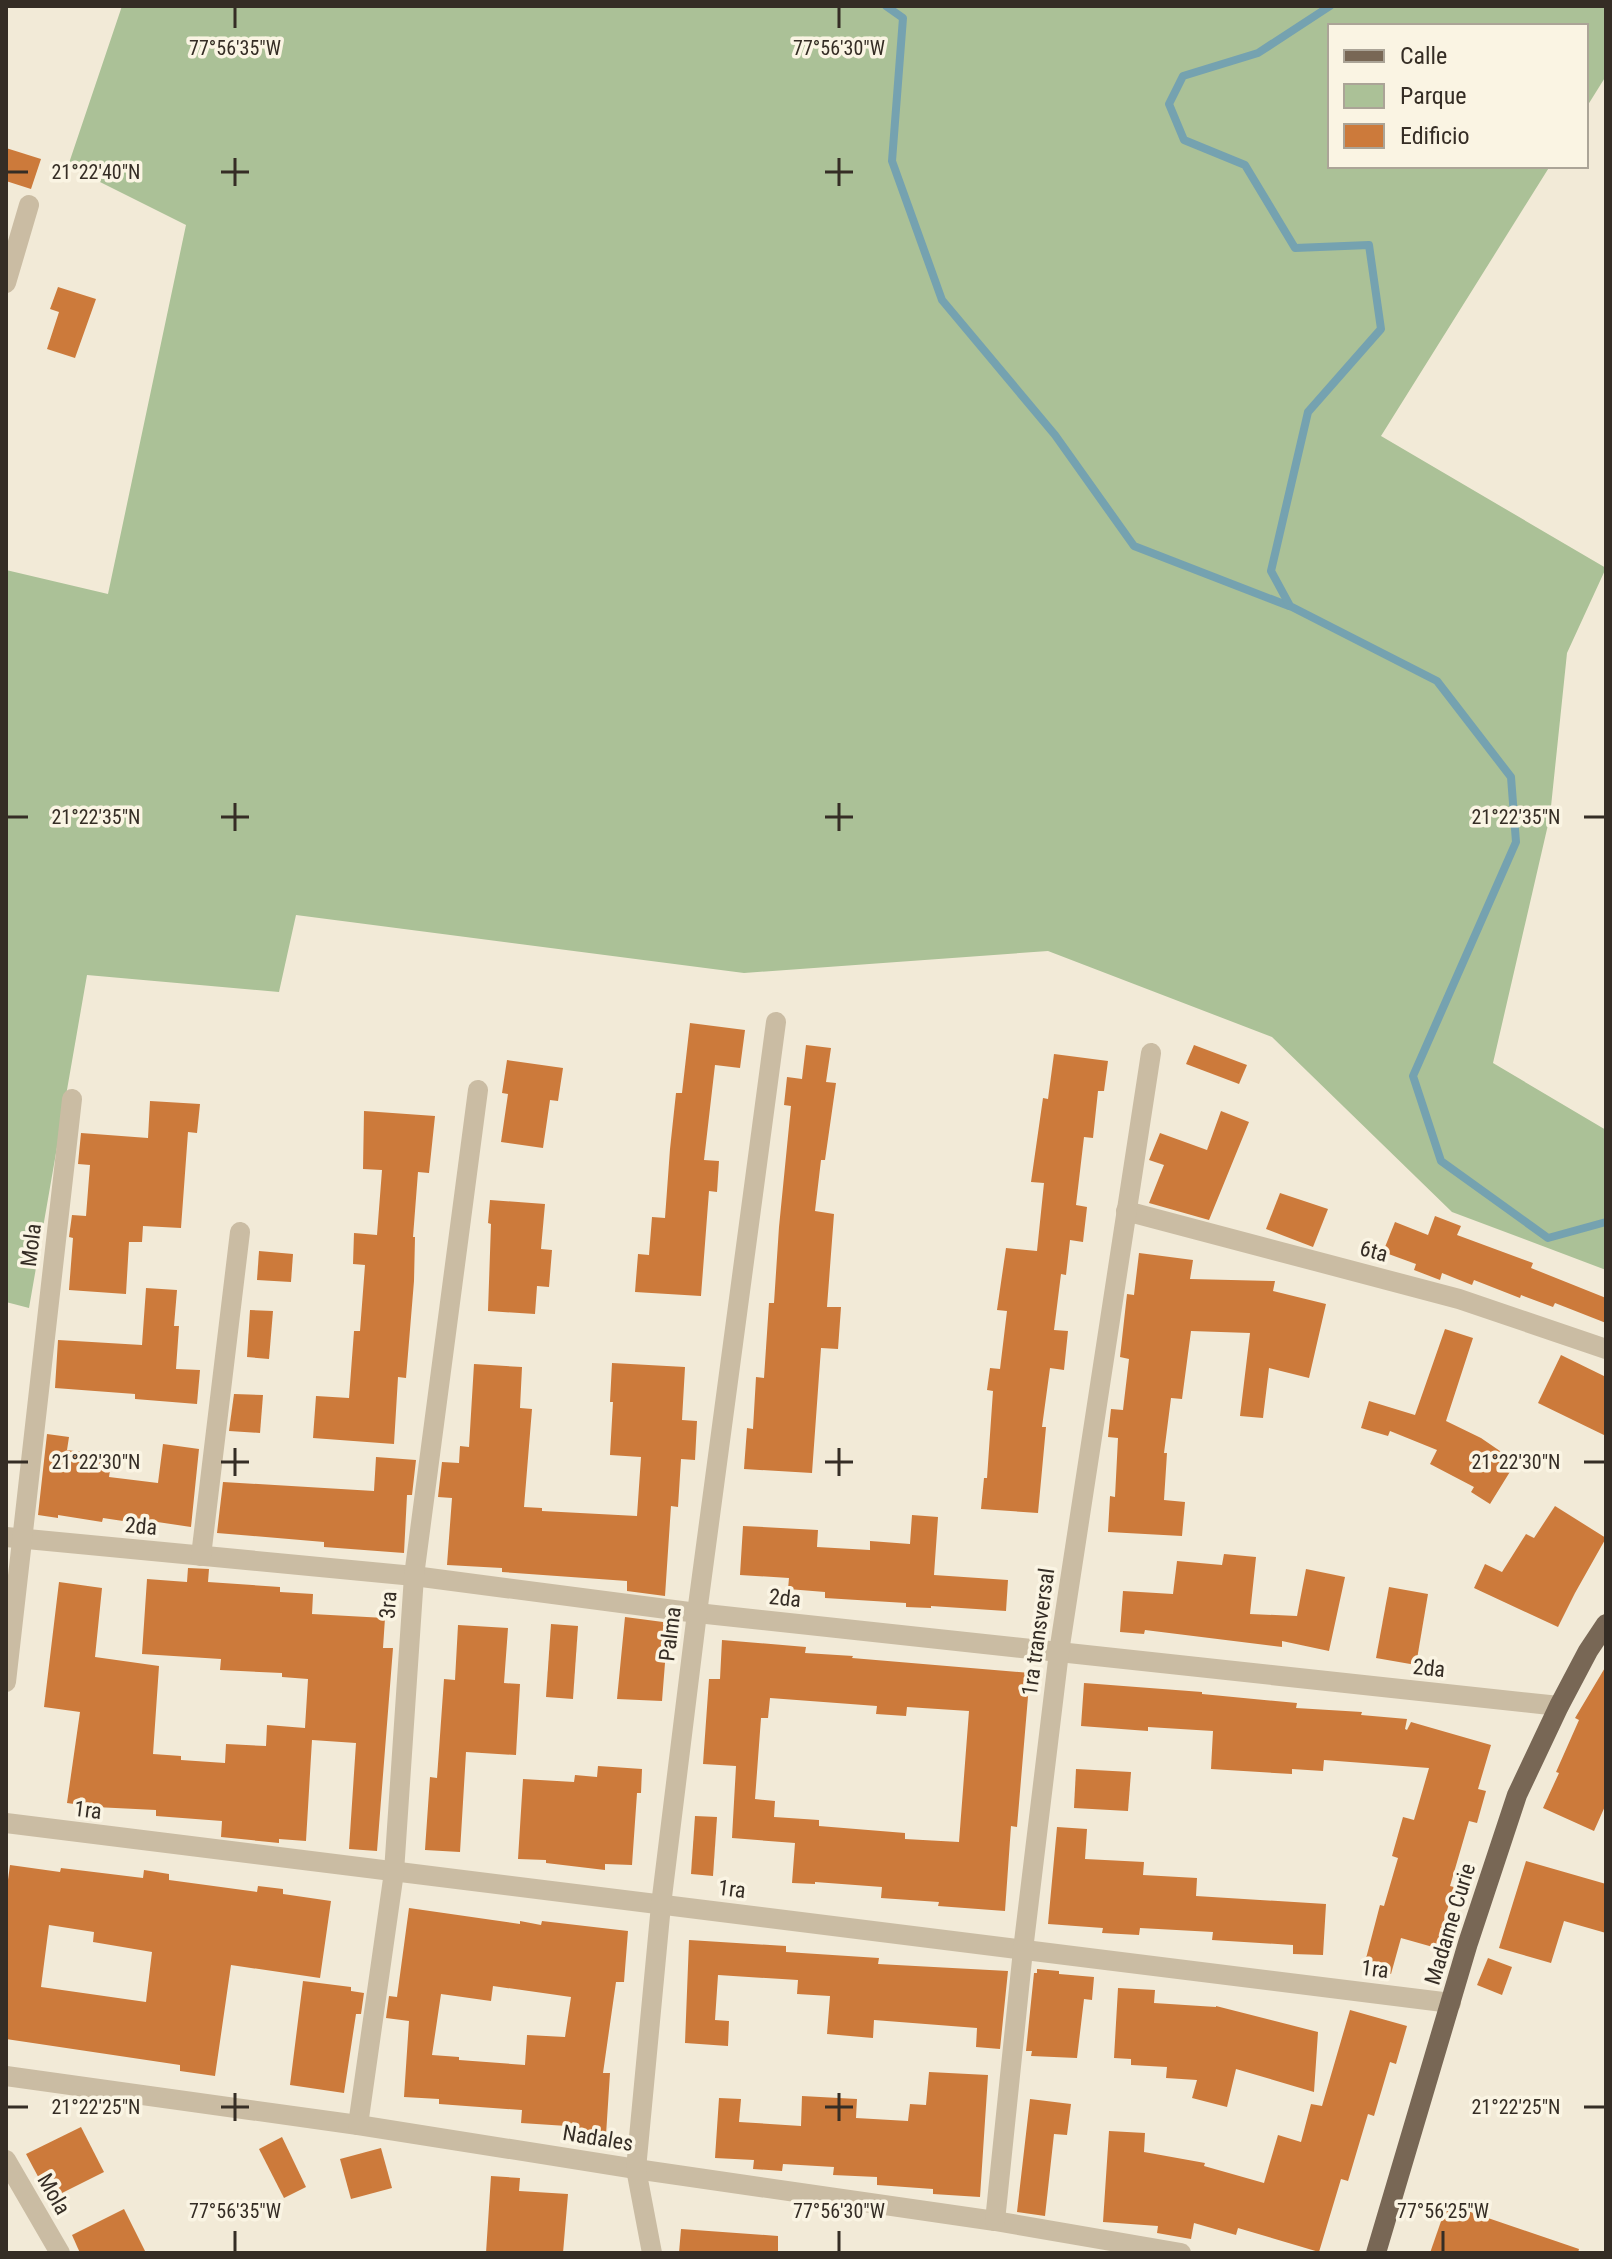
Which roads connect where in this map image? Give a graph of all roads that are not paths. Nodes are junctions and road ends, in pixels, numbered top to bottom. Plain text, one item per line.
1 (29, 205) dead end
2 (6, 283) edge
3 (776, 1022) dead end
4 (1151, 1053) dead end
5 (478, 1090) dead end
6 (72, 1099) dead end
7 (1126, 1211) junction
8 (240, 1232) dead end
9 (1606, 1349) edge
10 (13, 1538) edge
11 (201, 1556) junction
12 (414, 1576) junction
13 (697, 1613) junction
14 (1606, 1624) edge
15 (1059, 1652) junction
16 (6, 1682) edge
17 (1559, 1706) junction
18 (6, 1823) edge
19 (394, 1872) junction
20 (661, 1905) junction
21 (1023, 1950) junction
22 (1451, 2003) junction
23 (6, 2076) edge
24 (358, 2125) junction
25 (6, 2160) edge
26 (636, 2169) junction
27 (995, 2221) junction
28 (60, 2253) edge
29 (652, 2253) edge
30 (1181, 2253) edge
31 (1376, 2253) edge

1 - 2 street
3 - 13 street, Palma
4 - 7 street, 1ra transversal
5 - 12 street, 3ra
6 - 10 street, Mola
7 - 9 street, 6ta
7 - 15 street, 1ra transversal
8 - 11 street
10 - 11 street, 2da
10 - 16 street, Mola
11 - 12 street, 2da
12 - 13 street, 2da
12 - 19 street, 3ra
13 - 15 street, 2da
13 - 20 street, Palma
14 - 17 main road, Madame Curie
15 - 17 street, 2da
15 - 21 street, 1ra transversal
17 - 22 main road, Madame Curie
18 - 19 street, 1ra
19 - 20 street, 1ra
19 - 24 street, 3ra
20 - 21 street, 1ra
20 - 26 street, Palma
21 - 22 street, 1ra
21 - 27 street, 1ra transversal
22 - 31 main road, Madame Curie
23 - 24 street, Nadales
24 - 26 street, Nadales
25 - 28 street, Mola
26 - 27 street, Nadales
26 - 29 street, Palma
27 - 30 street, Nadales

